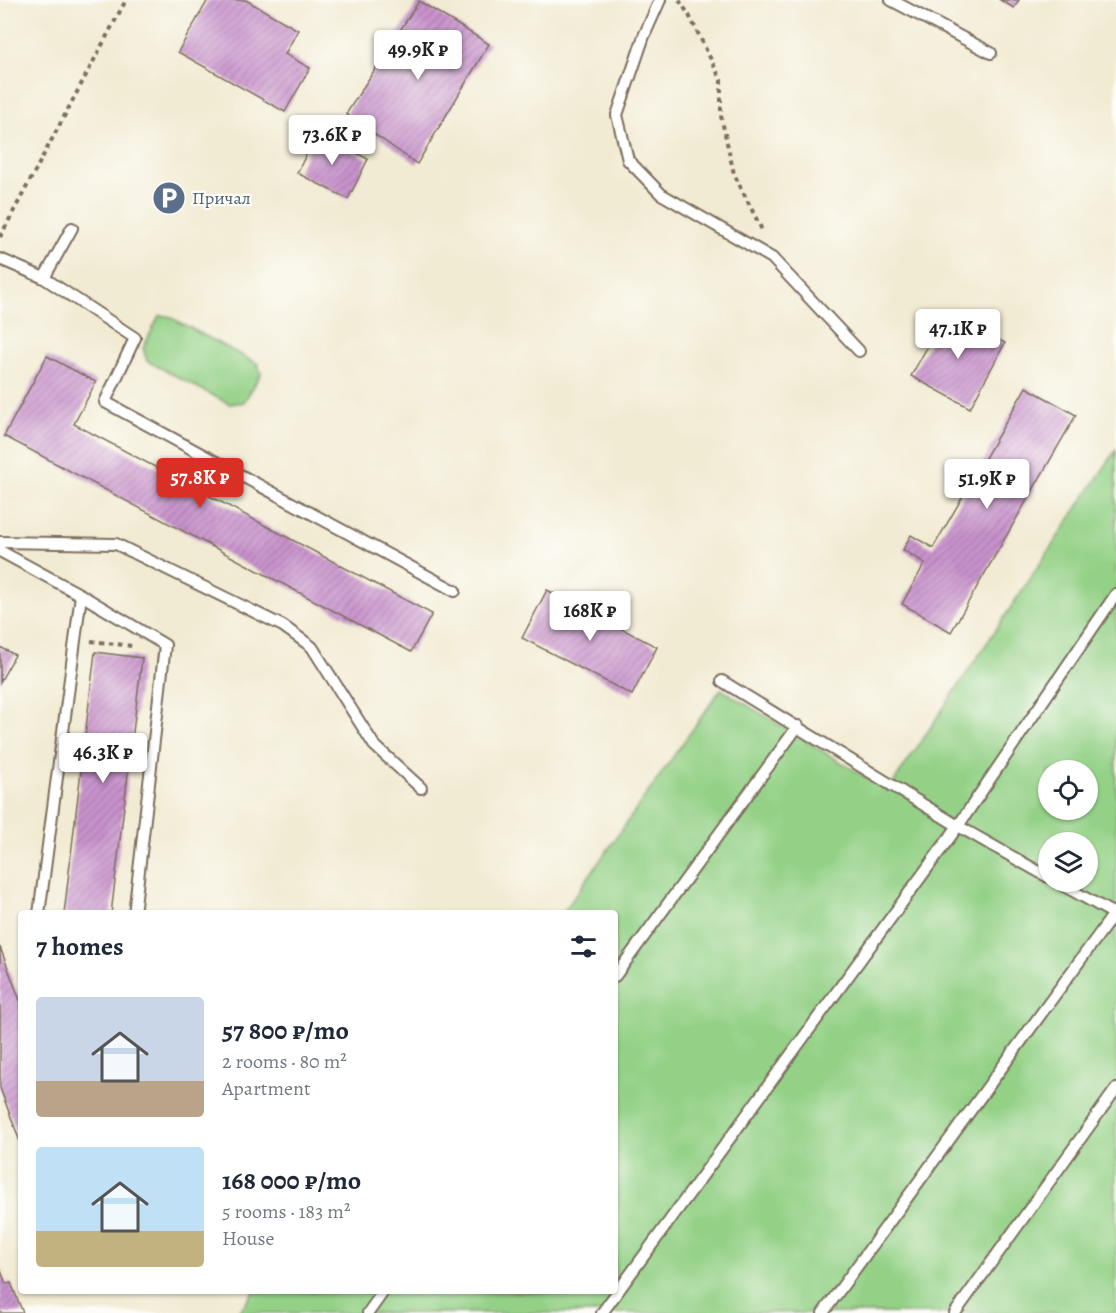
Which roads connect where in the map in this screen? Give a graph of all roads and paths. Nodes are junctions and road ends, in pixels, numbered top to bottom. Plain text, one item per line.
1 (126, 0) edge
2 (660, 0) edge
3 (679, 0) edge
4 (891, 0) edge
5 (991, 53) dead end
6 (72, 228) dead end
7 (0, 237) edge
8 (772, 258) junction
9 (0, 259) edge
10 (44, 278) junction
11 (859, 351) dead end
12 (0, 542) edge
13 (0, 551) edge
14 (455, 591) dead end
15 (1116, 594) edge
16 (81, 595) junction
17 (87, 641) dead end
18 (140, 647) dead end
19 (722, 681) dead end
20 (798, 726) junction
21 (421, 788) dead end
22 (958, 826) junction
23 (1038, 871) edge
24 (1076, 892) edge
25 (40, 910) edge
26 (134, 910) edge
27 (1115, 913) edge
28 (618, 972) edge
29 (1116, 1089) edge
30 (618, 1291) edge
31 (382, 1294) edge
32 (616, 1294) edge
33 (368, 1313) edge
34 (602, 1313) edge
35 (823, 1313) edge
36 (955, 1313) edge

1 - 7 path
2 - 8 lane
3 - 8 path
4 - 5 lane
6 - 10 lane
8 - 11 lane
9 - 10 lane
10 - 14 lane
12 - 21 lane
13 - 16 lane
15 - 22 lane
16 - 25 lane
16 - 26 lane
17 - 18 path
19 - 20 lane
20 - 22 lane
20 - 28 lane
22 - 23 lane
22 - 30 lane
24 - 27 lane
27 - 35 lane
29 - 36 lane
31 - 33 lane
32 - 34 lane

